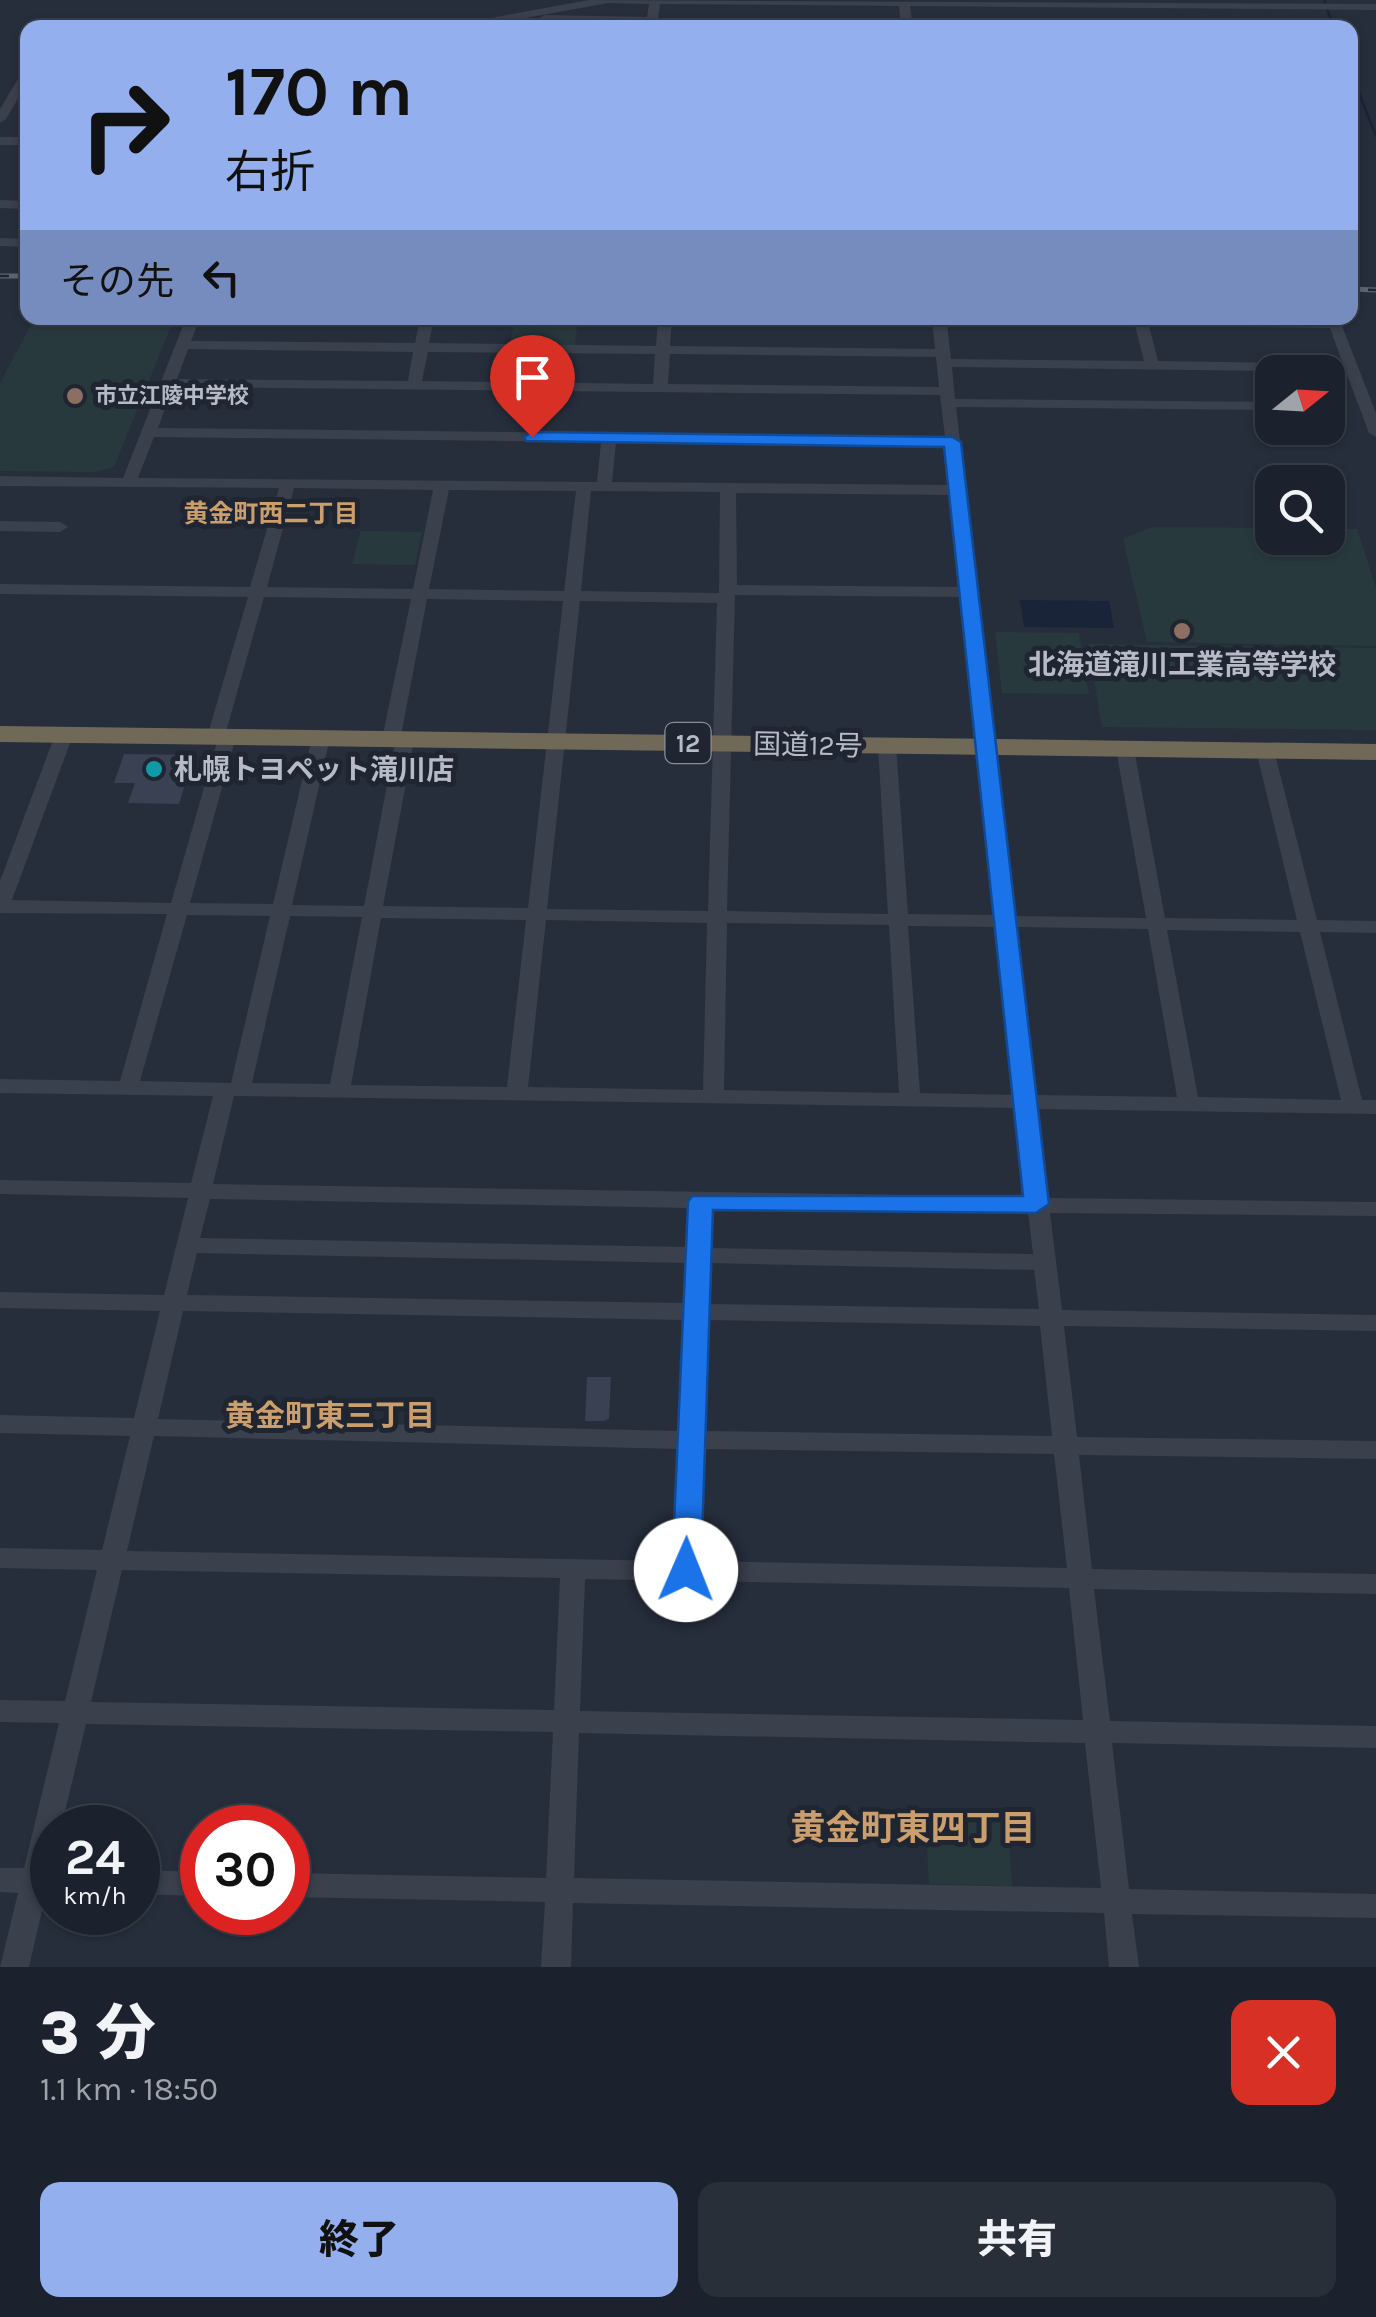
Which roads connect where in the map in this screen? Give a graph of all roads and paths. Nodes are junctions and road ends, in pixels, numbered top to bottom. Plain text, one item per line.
1 (655, 0) edge
2 (904, 1) edge
3 (1376, 7) edge
4 (534, 12) junction
5 (506, 20) edge
6 (4, 106) edge
7 (0, 119) edge
8 (190, 325) edge
9 (426, 325) edge
10 (665, 325) edge
11 (940, 325) edge
12 (1142, 325) edge
13 (1334, 325) edge
14 (181, 346) junction
15 (421, 348) junction
16 (663, 350) junction
17 (944, 358) junction
18 (1152, 366) junction
19 (1351, 368) junction
20 (166, 383) junction
21 (414, 386) junction
22 (660, 388) junction
23 (948, 397) junction
24 (1255, 406) edge
25 (147, 432) junction
26 (1376, 433) edge
27 (609, 438) junction
28 (952, 442) junction
29 (0, 481) edge
30 (129, 482) junction
31 (288, 484) junction
32 (442, 485) junction
33 (584, 486) junction
34 (604, 487) junction
35 (728, 488) junction
36 (958, 490) junction
37 (0, 526) edge
38 (60, 526) dead end
39 (0, 589) edge
40 (257, 592) junction
41 (969, 592) junction
42 (422, 594) junction
43 (727, 594) junction
44 (572, 596) junction
45 (0, 734) edge
46 (64, 735) junction
47 (221, 737) junction
48 (321, 738) junction
49 (398, 740) junction
50 (558, 741) junction
51 (720, 744) junction
52 (887, 746) junction
53 (986, 747) junction
54 (1126, 749) junction
55 (1266, 750) junction
56 (1376, 752) edge
57 (0, 906) edge
58 (179, 909) junction
59 (280, 910) junction
60 (371, 912) junction
61 (539, 915) junction
62 (718, 917) junction
63 (897, 920) junction
64 (1006, 921) junction
65 (1160, 924) junction
66 (1310, 926) junction
67 (1376, 927) edge
68 (0, 1086) edge
69 (128, 1088) junction
70 (232, 1089) junction
71 (338, 1091) junction
72 (517, 1093) junction
73 (713, 1097) junction
74 (910, 1100) junction
75 (1025, 1101) junction
76 (1189, 1104) junction
77 (1365, 1107) edge
78 (0, 1187) edge
79 (200, 1191) junction
80 (700, 1202) junction
81 (1036, 1204) junction
82 (1376, 1209) edge
83 (187, 1245) junction
84 (698, 1255) junction
85 (1042, 1262) junction
86 (0, 1300) edge
87 (173, 1302) junction
88 (695, 1311) junction
89 (1048, 1316) junction
90 (1376, 1324) edge
91 (0, 1424) edge
92 (144, 1427) junction
93 (689, 1440) junction
94 (1065, 1443) junction
95 (1376, 1450) edge
96 (0, 1558) edge
97 (112, 1559) junction
98 (572, 1568) junction
99 (686, 1570) junction
100 (1080, 1578) junction
101 (1376, 1584) edge
102 (0, 1711) edge
103 (74, 1712) junction
104 (567, 1724) junction
105 (1097, 1730) junction
106 (1376, 1737) edge
107 (57, 1805) edge
108 (0, 1880) edge
109 (30, 1881) edge
110 (310, 1885) edge
111 (559, 1890) junction
112 (1117, 1902) junction
113 (1376, 1906) edge
114 (30, 1920) edge
115 (14, 1967) edge
116 (556, 1967) edge
117 (1124, 1967) edge

1 - 2 street
1 - 4 street
1 - 4 street
2 - 3 street
4 - 5 street
6 - 7 street
8 - 14 street
9 - 15 street
10 - 16 street
11 - 17 street
12 - 18 street
13 - 19 street
14 - 15 street
14 - 20 street
15 - 16 street
15 - 21 street
16 - 17 street
16 - 22 street
17 - 18 street
17 - 23 street
18 - 19 street
19 - 26 street
20 - 21 street
20 - 25 street
21 - 22 street
22 - 23 street
23 - 24 street
23 - 28 street
25 - 27 street
25 - 30 street
27 - 28 street
27 - 34 street
28 - 36 street
29 - 30 street
30 - 31 street
31 - 32 street
31 - 40 street
32 - 33 street
32 - 42 street
33 - 34 street
33 - 44 street
34 - 35 street
35 - 36 street
35 - 43 street
36 - 41 street
37 - 38 street
39 - 40 street
40 - 42 street
40 - 47 street
41 - 43 street
41 - 53 street
42 - 44 street
42 - 49 street
43 - 44 street
43 - 51 street
44 - 50 street
45 - 46 highway, 国道12号 / 12
46 - 47 highway, 国道12号 / 12
46 - 57 street
47 - 48 highway, 国道12号 / 12
47 - 58 street
48 - 49 highway, 国道12号 / 12
48 - 59 street
49 - 50 highway, 国道12号 / 12
49 - 60 street
50 - 51 highway, 国道12号 / 12
50 - 61 street
51 - 52 highway, 国道12号 / 12
51 - 62 street
52 - 53 highway, 国道12号 / 12
52 - 63 street
53 - 54 highway, 国道12号 / 12
53 - 64 street
54 - 55 highway, 国道12号 / 12
54 - 65 street
55 - 56 highway, 国道12号 / 12
55 - 66 street
57 - 58 street
58 - 59 street
58 - 69 street
59 - 60 street
59 - 70 street
60 - 61 street
60 - 71 street
61 - 62 street
61 - 72 street
62 - 63 street
62 - 73 street
63 - 64 street
63 - 74 street
64 - 65 street
64 - 75 street
65 - 66 street
65 - 76 street
66 - 67 street
66 - 77 street
68 - 69 street
69 - 70 street
70 - 71 street
70 - 79 street
71 - 72 street
72 - 73 street
73 - 74 street
74 - 75 street
75 - 76 street
75 - 81 street
76 - 77 street
78 - 79 street
79 - 80 street
79 - 83 street
80 - 81 street
80 - 84 street
81 - 82 street
81 - 85 street
83 - 84 street
83 - 87 street
84 - 85 street
84 - 88 street
85 - 89 street
86 - 87 street
87 - 88 street
87 - 92 street
88 - 89 street
88 - 93 street
89 - 90 street
89 - 94 street
91 - 92 street
92 - 93 street
92 - 97 street
93 - 94 street
93 - 99 street
94 - 95 street
94 - 100 street
96 - 97 street
97 - 98 street
97 - 103 street
98 - 99 street
98 - 104 street
99 - 100 street
100 - 101 street
100 - 105 street
102 - 103 street
103 - 104 street
103 - 107 street
104 - 105 street
104 - 111 street
105 - 106 street
105 - 112 street
108 - 109 street
110 - 111 street
111 - 112 street
111 - 116 street
112 - 113 street
112 - 117 street
114 - 115 street

